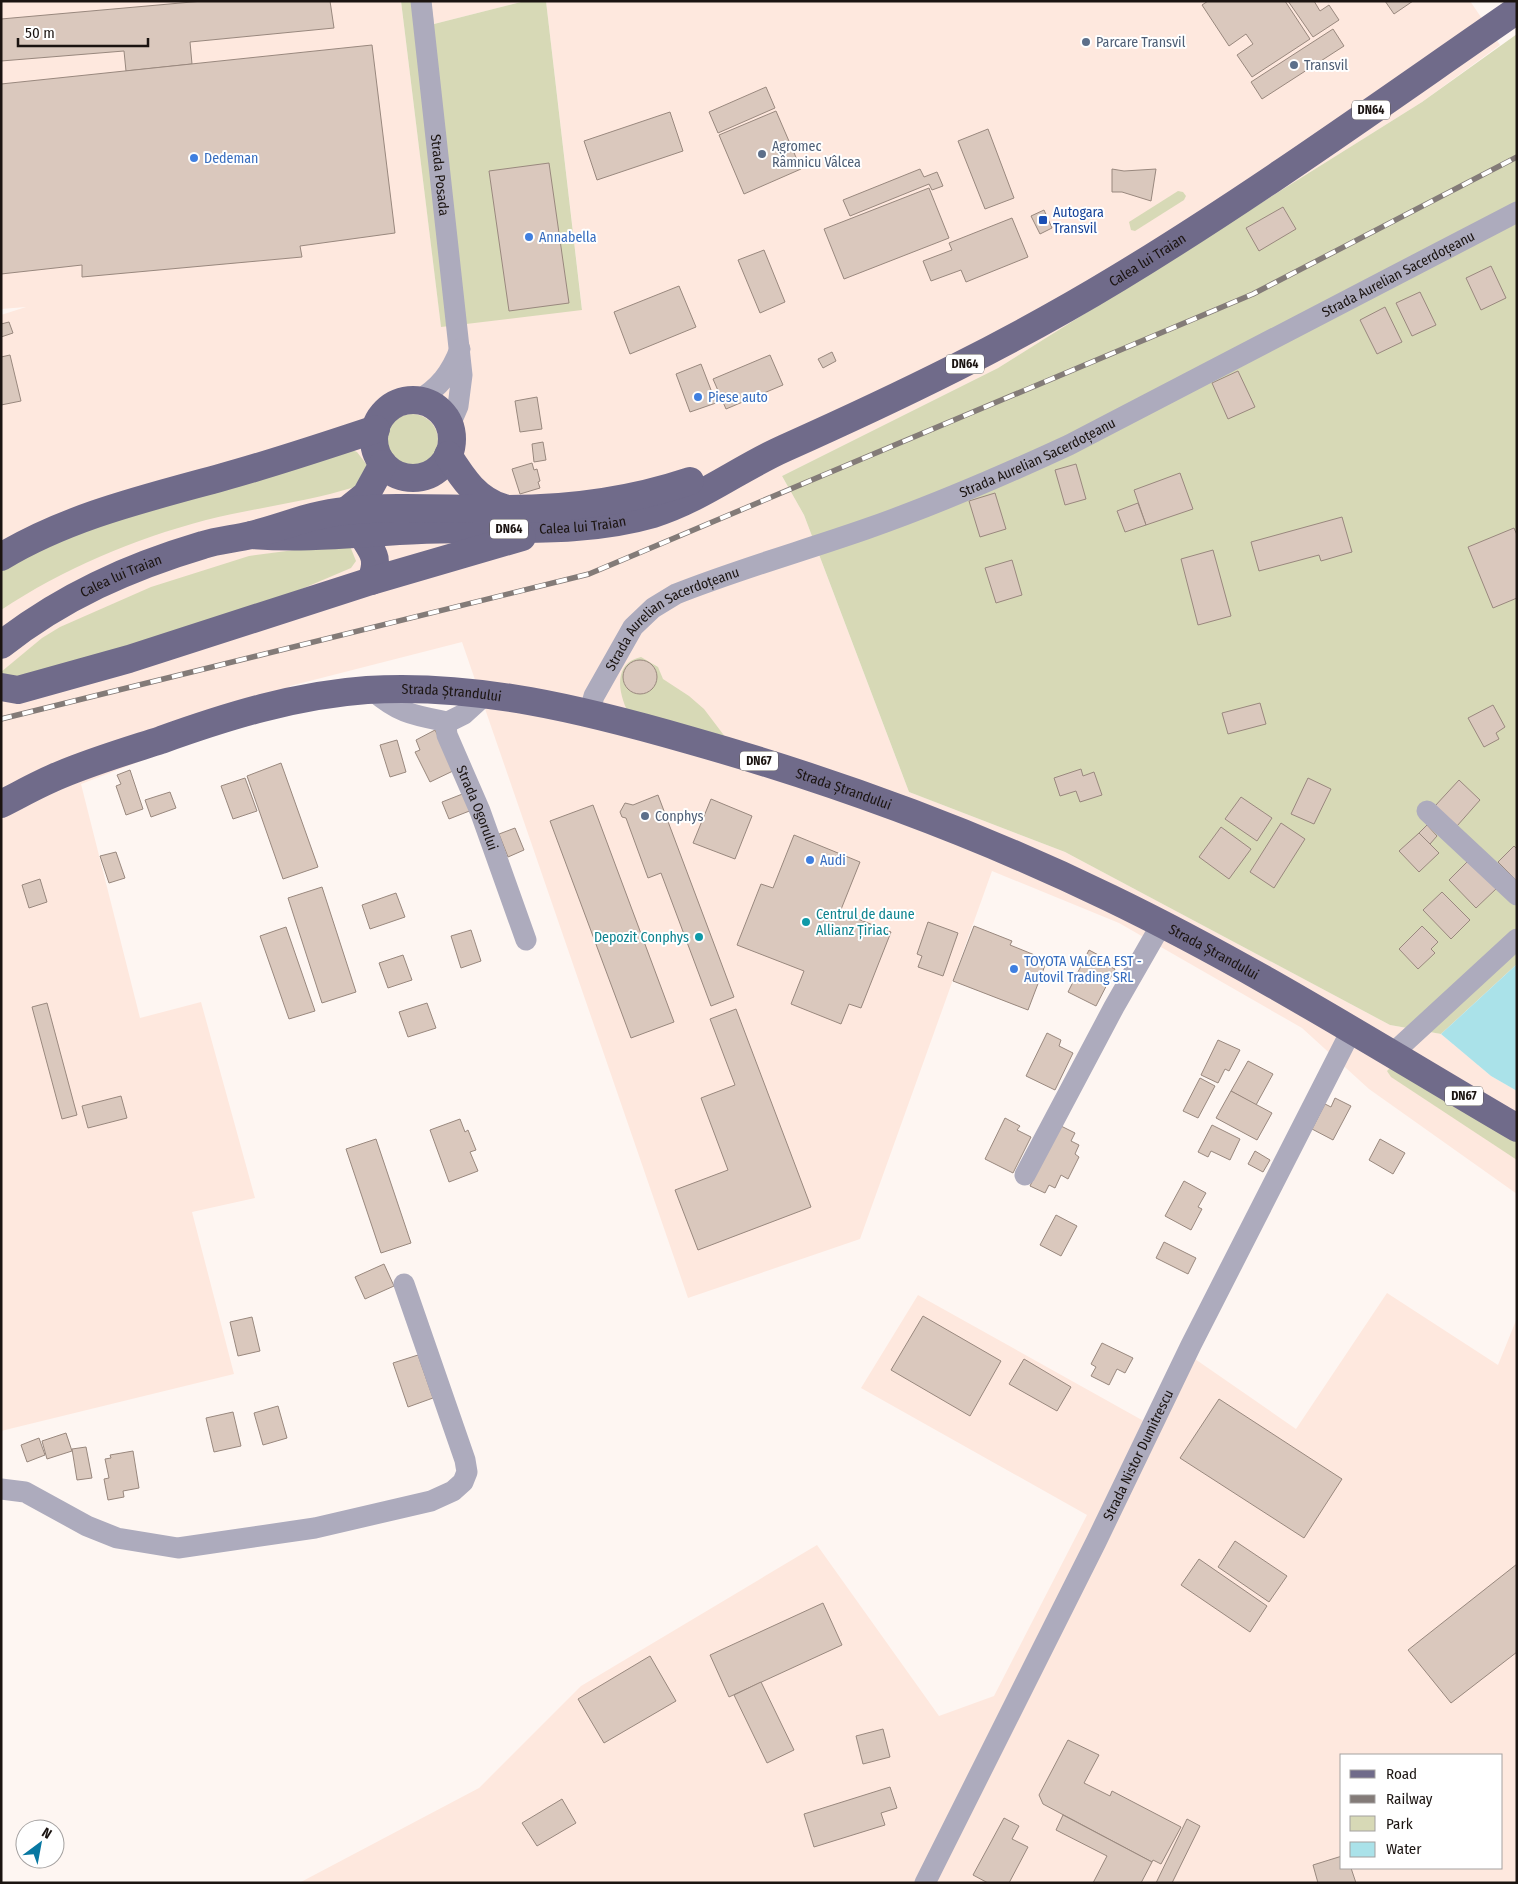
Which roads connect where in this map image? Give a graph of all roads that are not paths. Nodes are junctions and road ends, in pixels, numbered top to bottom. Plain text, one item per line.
1 (421, 1) edge
2 (1517, 10) edge
3 (1517, 212) edge
4 (460, 349) junction
5 (417, 401) junction
6 (450, 427) junction
7 (376, 429) junction
8 (448, 455) junction
9 (752, 463) junction
10 (383, 464) junction
11 (508, 510) junction
12 (346, 511) junction
13 (549, 529) junction
14 (361, 532) junction
15 (252, 535) junction
16 (1, 557) edge
17 (371, 581) junction
18 (6, 641) edge
19 (372, 690) junction
20 (7, 691) edge
21 (486, 694) junction
22 (589, 714) junction
23 (448, 722) junction
24 (60, 775) junction
25 (1, 784) edge
26 (1, 804) edge
27 (1427, 811) dead end
28 (1517, 895) edge
29 (1161, 925) junction
30 (1517, 939) edge
31 (526, 940) dead end
32 (1352, 1030) junction
33 (1392, 1054) junction
34 (1517, 1128) edge
35 (1025, 1174) dead end
36 (404, 1284) dead end
37 (1, 1489) edge
38 (925, 1883) edge

1 - 4 street, Strada Posada
2 - 9 main road, Calea lui Traian / DN64
3 - 22 street, Strada Aurelian Sacerdoțeanu
4 - 5 street
4 - 6 street, Strada Posada
5 - 6 main road
5 - 7 main road
6 - 8 main road
7 - 10 main road
7 - 16 main road
8 - 10 main road
8 - 11 main road
9 - 11 main road, Calea lui Traian / DN64
9 - 13 main road, Calea lui Traian / DN64
10 - 12 main road
11 - 12 main road, Calea lui Traian / DN64
12 - 15 main road, Calea lui Traian / DN64
13 - 14 main road, Calea lui Traian / DN64
13 - 17 main road
14 - 15 main road, Calea lui Traian / DN64
14 - 17 main road
15 - 18 main road, Calea lui Traian / DN64
17 - 20 main road
19 - 21 main road, Strada Ștrandului / DN67
19 - 23 street
19 - 24 main road, Strada Ștrandului / DN67
21 - 22 main road, Strada Ștrandului / DN67
21 - 23 street
22 - 29 main road, Strada Ștrandului / DN67
23 - 31 street, Strada Ogorului
24 - 25 main road, DN67
24 - 26 main road, Strada Ștrandului / DN67
27 - 28 street
29 - 32 main road, Strada Ștrandului / DN67
29 - 35 street
30 - 33 street
32 - 33 main road, Strada Ștrandului / DN67
32 - 38 street, Strada Nistor Dumitrescu
33 - 34 main road, Strada Ștrandului / DN67
36 - 37 street

